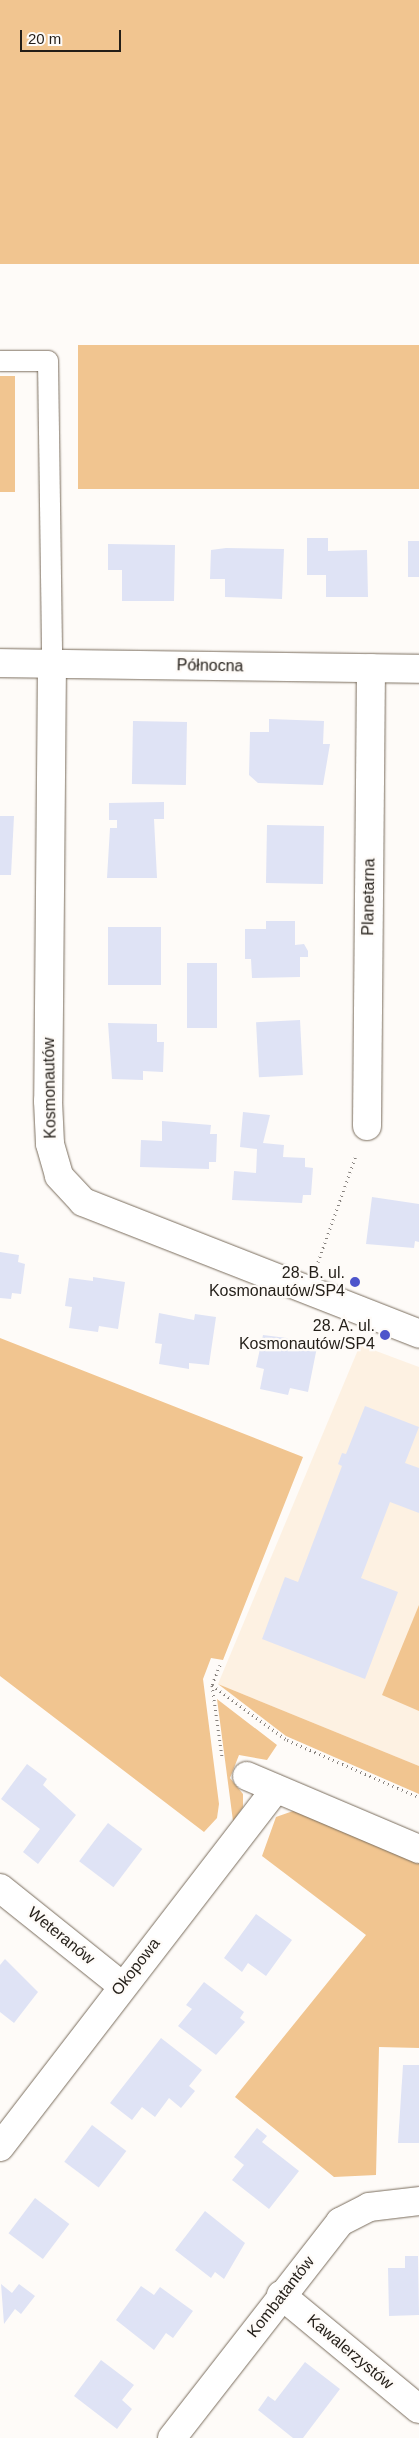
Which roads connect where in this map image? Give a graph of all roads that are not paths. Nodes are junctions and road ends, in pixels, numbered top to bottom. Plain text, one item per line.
1 (0, 362) edge
2 (0, 663) edge
3 (52, 663) junction
4 (371, 668) junction
5 (419, 669) edge
6 (367, 1126) road end
7 (419, 1334) edge
8 (247, 1776) dead end
9 (276, 1789) junction
10 (419, 1849) edge
11 (0, 1888) edge
12 (121, 1985) junction
13 (0, 2147) edge
14 (419, 2201) edge
15 (282, 2295) junction
16 (419, 2409) edge
17 (172, 2438) edge

1 - 3 lane
2 - 3 street, Północna
3 - 4 street, Północna
3 - 7 street, Kosmonautów
4 - 5 street, Północna
4 - 6 street, Planetarna
8 - 9 street
9 - 10 street
9 - 12 street, Okopowa
11 - 12 street, Weteranów
12 - 13 street, Okopowa
14 - 15 street, Kombatantów
15 - 16 street, Kawalerzystów
15 - 17 street, Kombatantów

